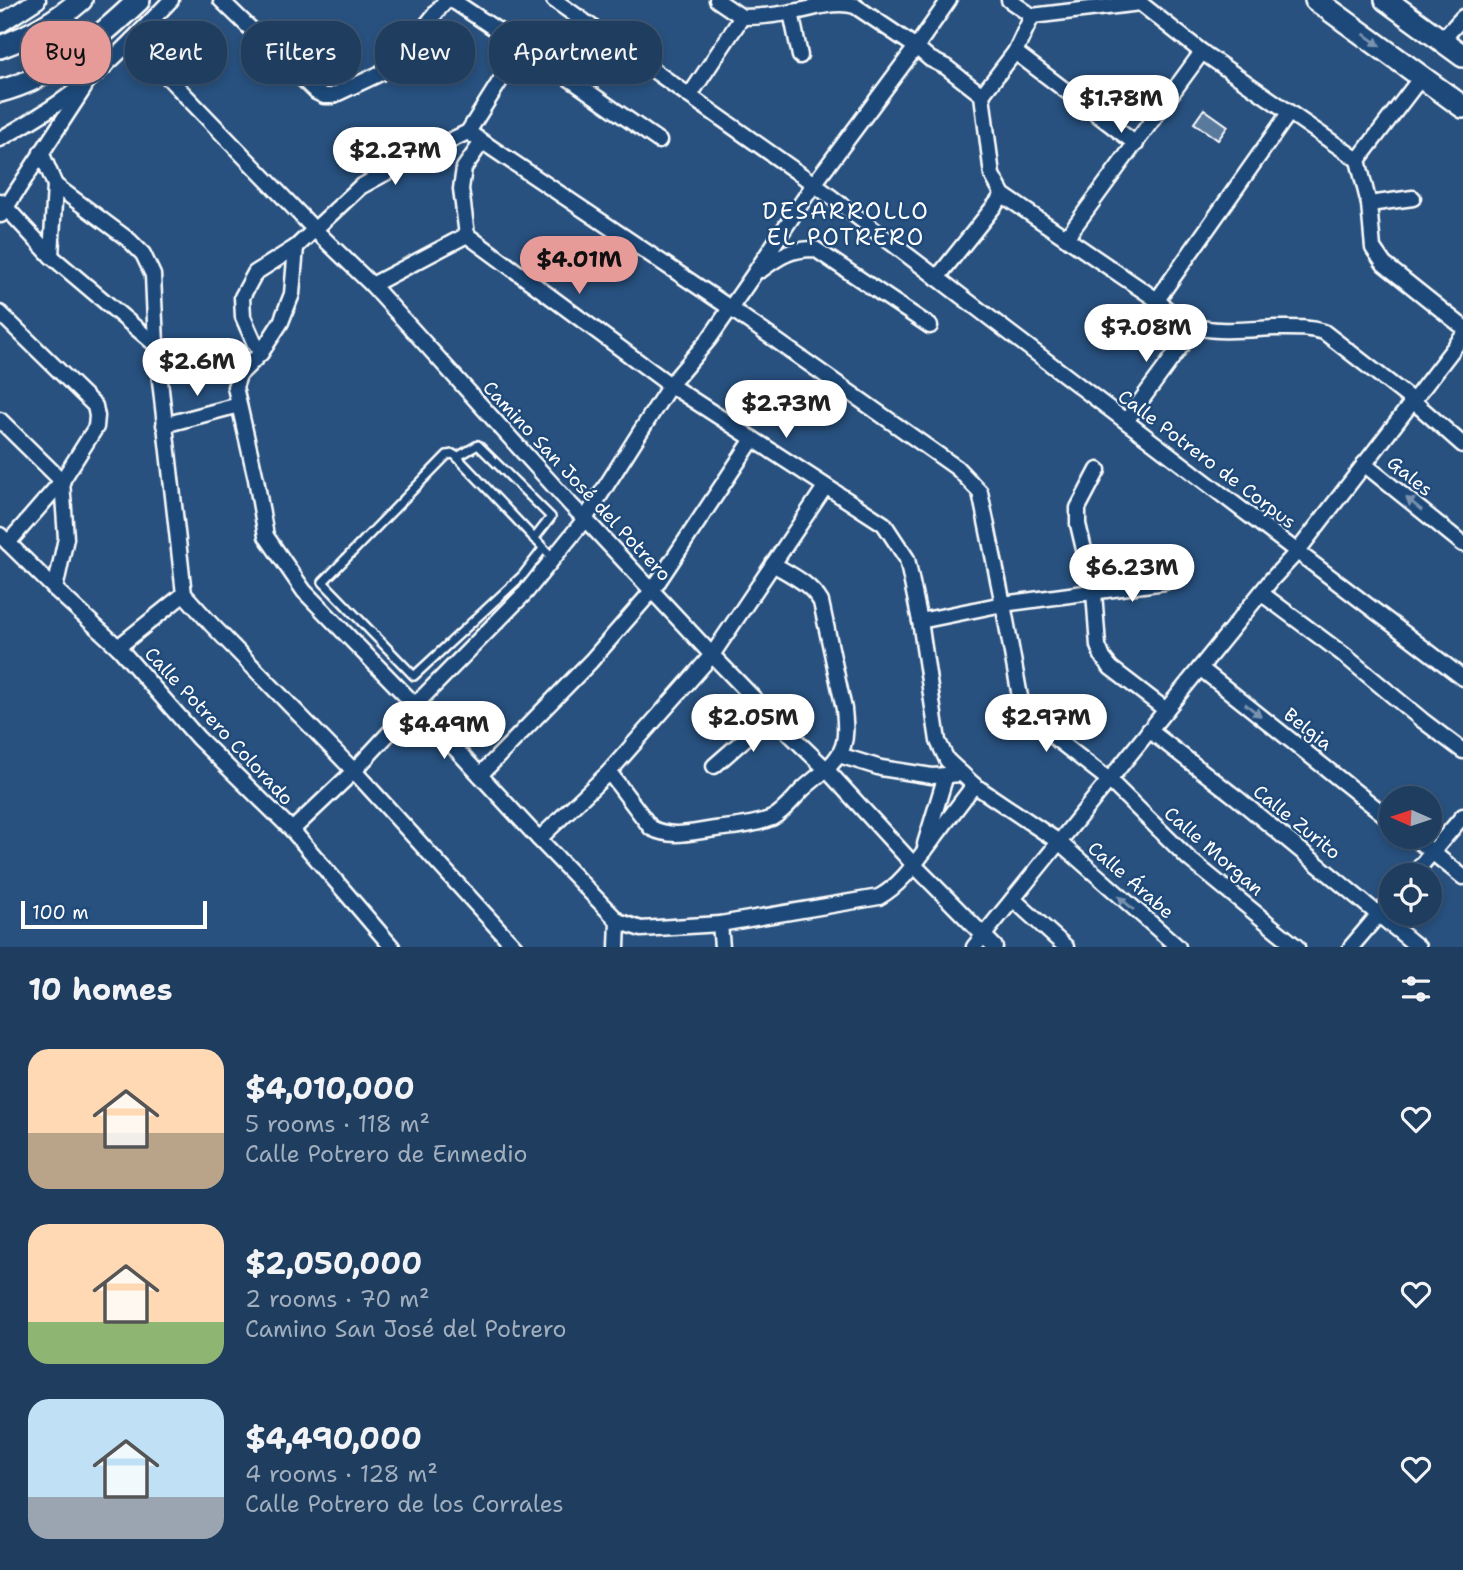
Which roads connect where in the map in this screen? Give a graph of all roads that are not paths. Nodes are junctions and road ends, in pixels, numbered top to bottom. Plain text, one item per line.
1 (37, 0) edge
2 (81, 0) edge
3 (139, 0) edge
4 (171, 0) edge
5 (221, 0) edge
6 (446, 0) edge
7 (452, 0) edge
8 (554, 0) edge
9 (718, 0) edge
10 (949, 0) edge
11 (1009, 0) edge
12 (1316, 0) edge
13 (1385, 0) edge
14 (1141, 2) edge
15 (791, 12) junction
16 (1032, 16) junction
17 (742, 17) junction
18 (1463, 17) edge
19 (151, 21) edge
20 (0, 24) edge
21 (489, 24) edge
22 (1442, 40) junction
23 (0, 47) edge
24 (125, 47) edge
25 (916, 47) junction
26 (1014, 52) junction
27 (1202, 52) junction
28 (800, 56) dead end
29 (1463, 56) edge
30 (111, 60) edge
31 (1422, 76) junction
32 (84, 84) edge
33 (86, 84) edge
34 (174, 84) edge
35 (498, 84) edge
36 (577, 84) edge
37 (0, 91) edge
38 (690, 95) junction
39 (982, 95) junction
40 (1463, 107) edge
41 (1289, 113) junction
42 (468, 132) junction
43 (0, 139) edge
44 (659, 141) dead end
45 (482, 142) junction
46 (1136, 144) junction
47 (41, 152) junction
48 (1358, 160) junction
49 (814, 184) junction
50 (55, 185) junction
51 (1003, 195) junction
52 (1413, 198) dead end
53 (1369, 204) junction
54 (2, 208) edge
55 (314, 229) junction
56 (467, 235) junction
57 (1066, 238) junction
58 (296, 247) junction
59 (51, 256) junction
60 (752, 278) junction
61 (937, 278) junction
62 (372, 285) junction
63 (1157, 300) junction
64 (730, 309) junction
65 (0, 313) edge
66 (930, 326) dead end
67 (1195, 327) junction
68 (1463, 327) edge
69 (1460, 344) edge
70 (156, 345) junction
71 (261, 353) junction
72 (670, 385) junction
73 (1413, 401) junction
74 (239, 405) junction
75 (0, 420) edge
76 (1126, 421) junction
77 (164, 425) junction
78 (754, 439) junction
79 (1463, 445) edge
80 (457, 457) junction
81 (1364, 464) junction
82 (1098, 470) dead end
83 (62, 481) junction
84 (825, 487) junction
85 (585, 519) junction
86 (4, 538) edge
87 (534, 539) junction
88 (1463, 544) edge
89 (548, 554) junction
90 (1292, 556) junction
91 (773, 564) junction
92 (1165, 582) dead end
93 (55, 589) junction
94 (652, 591) junction
95 (1094, 592) junction
96 (1261, 593) junction
97 (184, 594) junction
98 (1003, 604) junction
99 (920, 621) junction
100 (118, 647) junction
101 (712, 655) junction
102 (1200, 668) junction
103 (1463, 678) edge
104 (415, 705) junction
105 (1166, 710) junction
106 (771, 716) junction
107 (1149, 730) junction
108 (1463, 751) edge
109 (839, 755) junction
110 (714, 766) dead end
111 (826, 769) junction
112 (354, 771) junction
113 (609, 772) junction
114 (962, 774) junction
115 (480, 775) junction
116 (946, 775) junction
117 (1109, 780) junction
118 (974, 785) junction
119 (1379, 810) edge
120 (1463, 816) edge
121 (292, 830) junction
122 (539, 839) junction
123 (1059, 842) junction
124 (1428, 849) edge
125 (1432, 852) junction
126 (918, 860) junction
127 (1423, 863) edge
128 (1463, 877) edge
129 (1013, 899) junction
130 (1379, 914) joint
131 (618, 922) junction
132 (720, 924) junction
133 (1393, 926) edge
134 (979, 941) edge
135 (392, 947) edge
136 (515, 947) edge
137 (617, 947) edge
138 (722, 947) edge
139 (995, 947) edge
140 (1066, 947) edge
141 (1178, 947) edge
142 (1297, 947) edge
143 (1352, 947) edge
144 (1418, 947) edge

1 - 20 street
2 - 23 main road
3 - 37 main road
4 - 19 street
5 - 6 street
7 - 21 street
8 - 38 street, Calle Potrero de Corpus
9 - 17 street
10 - 25 street
11 - 16 street
12 -> 31 main road
13 - 22 main road
14 - 16 street
14 - 27 street
15 - 17 street
15 - 25 street
15 - 28 street
16 - 26 street
17 - 38 street
18 - 22 street
22 - 29 main road
24 - 30 street
25 - 39 street
25 - 49 street
26 - 39 street
26 - 46 street
27 - 41 street
27 - 46 street
31 - 40 main road
31 - 48 street
32 - 43 street
33 - 47 street
34 - 55 street, Camino San José del Potrero
35 - 42 street
36 - 44 street
38 - 49 street, Calle Potrero de Corpus
39 - 51 street
41 - 48 street
41 - 63 street
42 - 45 street, Calle Morgan
42 - 55 street
45 - 56 street
45 - 64 street, Calle Morgan
46 - 57 street
47 - 50 street
47 - 54 street
48 - 53 street
49 - 60 street
49 - 61 street, Calle Potrero de Corpus
50 - 59 street
50 - 70 street
51 - 57 street
51 - 61 street
52 - 53 street
53 - 68 street
54 - 59 street
55 - 58 street
55 - 62 street, Camino San José del Potrero
56 - 62 street
56 - 72 street, Calle Árabe
57 - 63 street
58 - 71 street
58 - 71 street
59 - 70 street
60 - 64 street
60 - 66 street
61 - 76 street, Calle Potrero de Corpus
62 - 85 street, Camino San José del Potrero
63 - 67 street
64 - 72 street
64 - 98 street, Calle Morgan
65 - 83 street
67 - 73 street
67 - 76 street
69 - 73 street
70 - 77 street
71 - 74 street
72 - 78 street, Calle Árabe
72 - 85 street
73 - 79 street
73 - 81 street
74 - 77 street
74 - 104 street
75 - 83 street
76 - 90 street, Calle Potrero de Corpus
77 - 97 street
78 - 84 street, Calle Árabe
78 - 94 street
80 - 87 lane
80 - 87 lane
80 - 89 lane
88 -> 81 street, Gales
81 - 90 street
82 - 95 street
83 - 86 street
83 - 93 street
84 - 91 street
84 - 99 street, Calle Árabe
85 - 89 street
85 - 94 street, Camino San José del Potrero
86 - 93 street, Calle Potrero Colorado
87 - 89 lane
89 - 104 street
90 - 96 street
90 - 103 street, Calle Potrero de Corpus
91 - 101 street
91 - 109 street
92 - 95 street
93 - 100 street, Calle Potrero Colorado
94 - 101 street, Camino San José del Potrero
94 - 115 street
95 - 98 street
95 - 105 street
96 - 102 street
96 - 108 street
97 - 100 street
97 - 112 street
98 - 99 street
98 - 117 street, Calle Morgan
99 - 114 street, Calle Árabe
100 - 121 street, Calle Potrero Colorado
101 - 106 street, Camino San José del Potrero
101 - 113 street
102 - 105 street
102 -> 119 street, Belgia
104 - 112 street
104 - 115 street
105 - 107 street
106 - 110 street
106 - 111 street, Camino San José del Potrero
107 - 117 street
107 - 130 street, Calle Zurito
109 - 111 street
109 - 116 street
111 - 113 street
111 - 126 street, Camino San José del Potrero
112 - 121 street
112 - 136 street
113 - 122 street
114 - 116 street
114 - 118 street, Calle Árabe
115 - 122 street
116 - 126 street
117 - 123 street
117 - 142 street, Calle Morgan
118 - 123 street, Calle Árabe
118 - 126 street
120 - 125 street
121 - 135 street, Calle Potrero Colorado
122 - 131 street
123 - 129 street
141 -> 123 street, Calle Árabe
124 - 125 street
125 - 127 street
125 - 128 street
126 - 132 street
126 - 134 street, Camino San José del Potrero
129 - 134 street
129 - 140 street
130 - 143 street
131 - 132 street
131 - 137 street
132 - 138 street
133 - 144 street, Calle Zurito
134 - 139 street, Camino San José del Potrero

